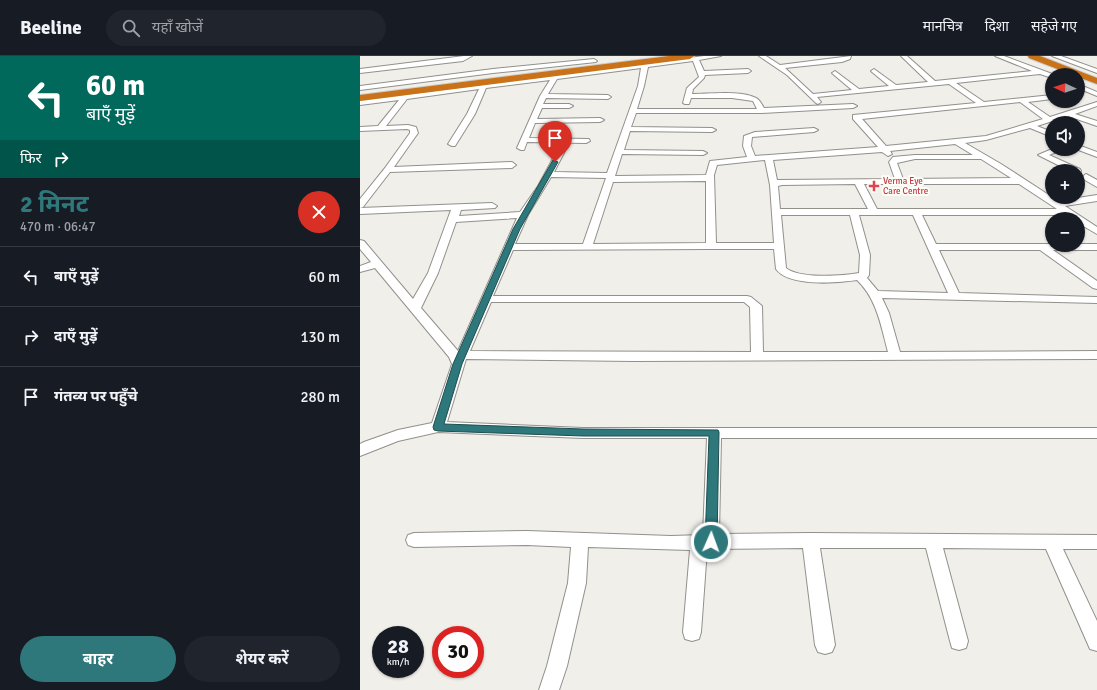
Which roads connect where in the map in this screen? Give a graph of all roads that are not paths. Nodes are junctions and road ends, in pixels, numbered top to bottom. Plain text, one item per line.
1 (409, 56) edge
2 (449, 56) edge
3 (469, 56) edge
4 (580, 56) edge
5 (624, 56) edge
6 (660, 56) edge
7 (706, 56) edge
8 (718, 56) edge
9 (762, 56) edge
10 (904, 56) edge
11 (998, 56) edge
12 (1020, 56) edge
13 (1032, 56) edge
14 (1043, 56) edge
15 (1055, 56) edge
16 (1072, 56) edge
17 (549, 58) dead end
18 (693, 58) edge
19 (849, 59) edge
20 (443, 61) junction
21 (1075, 63) junction
22 (1095, 63) edge
23 (576, 64) junction
24 (645, 66) junction
25 (780, 67) junction
26 (1048, 68) edge
27 (360, 71) edge
28 (748, 71) dead end
29 (874, 71) dead end
30 (1097, 71) edge
31 (1040, 72) junction
32 (702, 73) junction
33 (835, 73) dead end
34 (1045, 74) edge
35 (398, 75) junction
36 (1097, 76) edge
37 (554, 78) junction
38 (1097, 81) edge
39 (951, 82) junction
40 (1085, 83) edge
41 (934, 84) junction
42 (360, 88) edge
43 (483, 88) junction
44 (896, 88) junction
45 (1085, 88) edge
46 (1095, 90) edge
47 (859, 92) junction
48 (1085, 92) edge
49 (360, 94) edge
50 (840, 94) junction
51 (543, 96) junction
52 (688, 96) junction
53 (812, 96) junction
54 (405, 97) junction
55 (608, 97) dead end
56 (360, 98) edge
57 (1045, 98) edge
58 (1021, 100) junction
59 (360, 103) edge
60 (983, 104) junction
61 (1097, 104) edge
62 (539, 106) junction
63 (569, 106) dead end
64 (853, 106) junction
65 (823, 108) junction
66 (633, 111) junction
67 (685, 111) junction
68 (761, 111) junction
69 (1069, 114) junction
70 (864, 116) junction
71 (1062, 116) edge
72 (1045, 117) edge
73 (532, 120) junction
74 (600, 120) dead end
75 (1045, 121) edge
76 (1097, 124) edge
77 (1031, 126) junction
78 (380, 128) junction
79 (360, 129) edge
80 (627, 129) junction
81 (712, 130) dead end
82 (814, 130) dead end
83 (1045, 132) edge
84 (525, 140) junction
85 (586, 141) dead end
86 (957, 142) junction
87 (452, 144) dead end
88 (522, 148) dead end
89 (884, 149) junction
90 (1085, 150) edge
91 (561, 151) dead end
92 (619, 152) junction
93 (704, 153) dead end
94 (1045, 154) edge
95 (1097, 155) edge
96 (983, 157) junction
97 (769, 158) junction
98 (752, 159) junction
99 (893, 162) junction
100 (1062, 164) edge
101 (512, 165) dead end
102 (388, 170) junction
103 (548, 174) junction
104 (1085, 176) edge
105 (611, 177) junction
106 (710, 178) junction
107 (858, 181) junction
108 (900, 181) junction
109 (1020, 181) junction
110 (774, 184) junction
111 (1097, 184) edge
112 (370, 191) junction
113 (360, 192) edge
114 (1045, 197) edge
115 (1097, 198) edge
116 (1085, 200) edge
117 (1056, 204) edge
118 (360, 205) edge
119 (492, 206) dead end
120 (457, 207) junction
121 (360, 211) edge
122 (777, 212) junction
123 (854, 212) junction
124 (874, 212) junction
125 (916, 212) junction
126 (1045, 212) edge
127 (1067, 212) edge
128 (523, 215) junction
129 (454, 219) junction
130 (1085, 223) edge
131 (1097, 231) edge
132 (360, 243) edge
133 (780, 246) junction
134 (1042, 246) junction
135 (508, 247) junction
136 (711, 247) junction
137 (933, 247) junction
138 (1097, 247) edge
139 (587, 248) junction
140 (377, 264) junction
141 (360, 269) edge
142 (860, 277) junction
143 (1097, 286) edge
144 (877, 294) junction
145 (954, 296) junction
146 (487, 299) junction
147 (1097, 300) edge
148 (414, 309) junction
149 (1097, 355) edge
150 (757, 356) junction
151 (895, 356) junction
152 (460, 360) junction
153 (438, 427) junction
154 (714, 432) junction
155 (1097, 432) edge
156 (360, 450) edge
157 (414, 540) dead end
158 (580, 540) junction
159 (810, 540) junction
160 (933, 541) junction
161 (1052, 541) junction
162 (705, 542) junction
163 (1097, 542) edge
164 (692, 632) dead end
165 (959, 640) dead end
166 (1097, 642) edge
167 (825, 645) dead end
168 (548, 690) edge

1 - 35 street
2 - 20 street
3 - 20 street
4 - 23 street
5 - 23 highway
6 - 23 highway
7 - 18 highway
8 - 18 street
9 - 25 street
10 - 41 street
11 - 31 street
12 - 26 highway
13 - 38 highway
14 - 36 highway
15 - 21 street
16 - 22 street
17 - 23 street
18 - 24 street
18 - 32 street
18 - 56 highway
19 - 25 street
20 - 35 street
21 - 22 street
21 - 30 street
23 - 35 street
23 - 49 highway
24 - 37 street
24 - 66 street
25 - 53 street
27 - 35 street
28 - 32 street
29 - 44 street
31 - 34 street
31 - 39 street
32 - 52 street
33 - 47 street
35 - 42 street
37 - 43 street
37 - 51 street
39 - 41 street
39 - 60 street
40 - 46 highway
41 - 44 street
43 - 54 street
43 - 87 street
44 - 47 street
45 - 46 street
46 - 48 street
47 - 50 street
50 - 53 street
50 - 64 street
51 - 55 street
51 - 62 street
52 - 67 street
52 - 68 street
53 - 65 street
54 - 59 street
54 - 78 street
57 - 58 street
58 - 60 street
58 - 72 street
60 - 70 street
61 - 69 street
62 - 63 street
62 - 73 street
64 - 65 street
64 - 70 street
65 - 68 street
66 - 67 street
66 - 80 street
67 - 68 street
69 - 71 street
69 - 76 street
70 - 89 street
73 - 74 street
73 - 84 street
75 - 77 street
77 - 83 street
77 - 86 street
78 - 79 street
78 - 102 street
80 - 81 street
80 - 92 street
82 - 98 street
84 - 85 street
84 - 88 street
86 - 89 street
86 - 96 street
89 - 97 street
89 - 99 street
90 - 95 street
91 - 103 street
92 - 93 street
92 - 105 street
94 - 100 street
96 - 99 street
96 - 109 street
97 - 98 street
97 - 110 street
98 - 106 street
99 - 108 street
101 - 102 street
102 - 112 street
103 - 105 street
103 - 128 street
104 - 111 street
105 - 106 street
105 - 139 street
106 - 136 street
107 - 108 street
107 - 110 street
107 - 124 street
108 - 109 street
109 - 114 street
110 - 122 street
112 - 113 street
112 - 118 street
115 - 116 street
117 - 127 street
119 - 120 street
120 - 121 street
120 - 129 street
122 - 123 street
122 - 133 street
123 - 124 street
123 - 142 street
124 - 125 street
125 - 126 street
125 - 137 street
128 - 129 street
128 - 135 street
129 - 148 street
130 - 131 street
132 - 140 street
133 - 136 street
133 - 142 street
134 - 137 street
134 - 138 street
134 - 143 street
135 - 139 street
135 - 146 street
136 - 139 street
137 - 145 street
140 - 141 street
140 - 148 street
142 - 144 street
144 - 145 street
144 - 151 street
145 - 147 street
146 - 150 street
146 - 152 street
148 - 152 street
149 - 151 street
150 - 151 street
150 - 152 street
152 - 153 street
153 - 154 street
153 - 156 street
154 - 155 street
154 - 162 street
157 - 158 street
158 - 162 street
158 - 168 street
159 - 160 street
159 - 162 street
159 - 167 street
160 - 161 street
160 - 165 street
161 - 163 street
161 - 166 street
162 - 164 street

